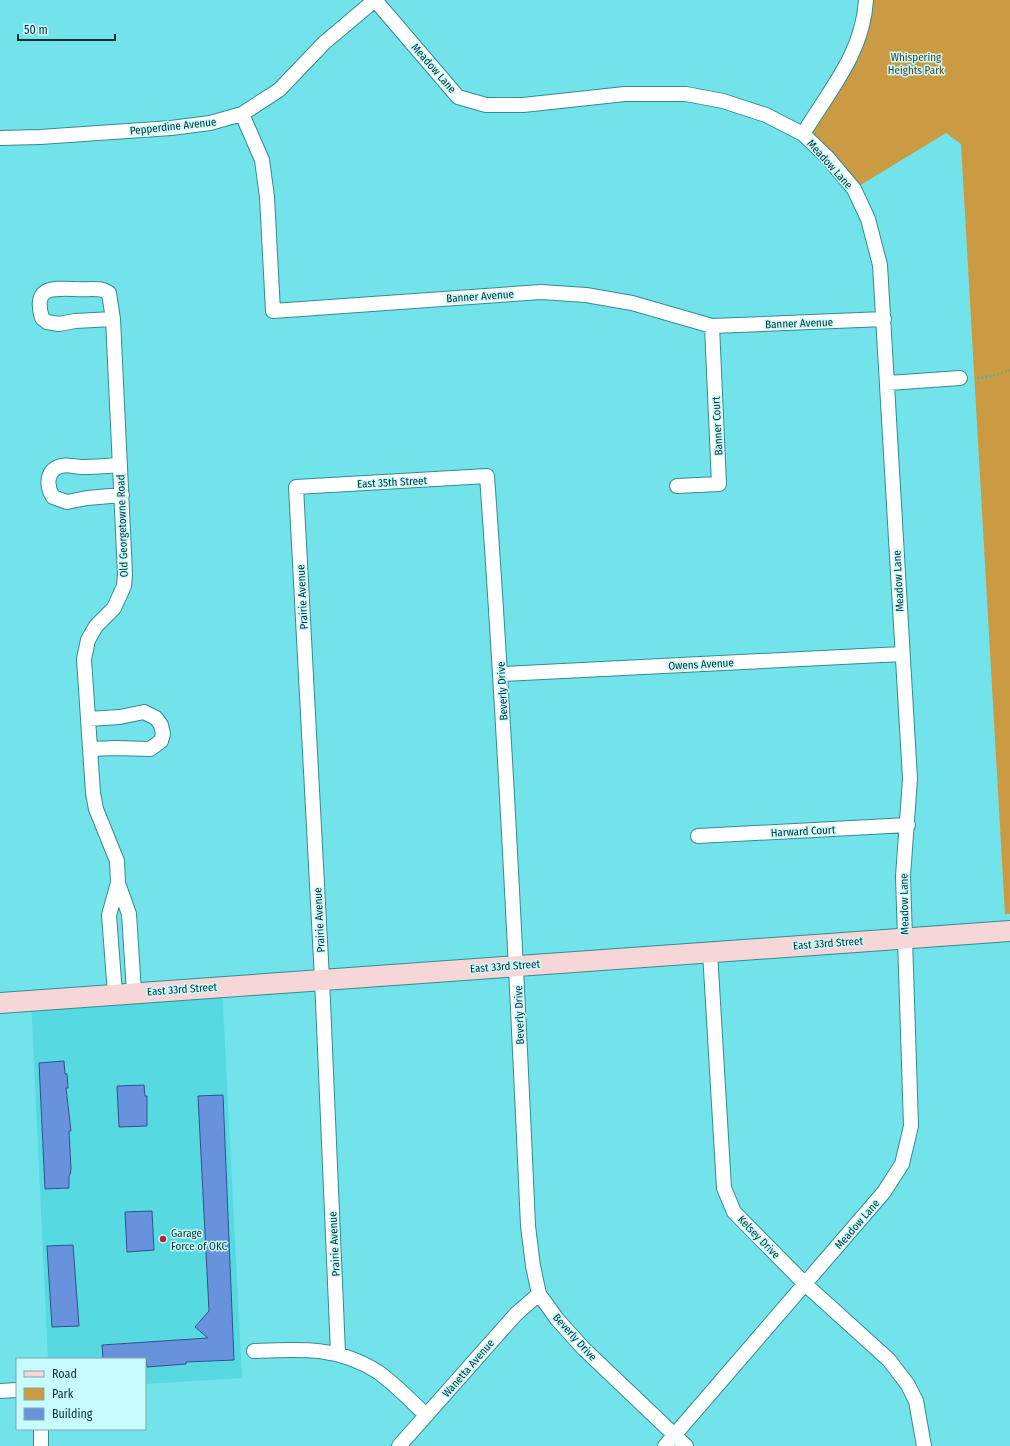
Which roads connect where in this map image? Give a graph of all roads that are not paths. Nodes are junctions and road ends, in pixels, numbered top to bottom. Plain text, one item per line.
1 (375, 0) edge
2 (866, 0) edge
3 (242, 114) junction
4 (803, 134) junction
5 (0, 138) edge
6 (113, 319) junction
7 (884, 319) junction
8 (712, 326) junction
9 (960, 378) dead end
10 (888, 382) junction
11 (120, 465) junction
12 (487, 476) joint
13 (677, 486) dead end
14 (296, 487) joint
15 (122, 495) junction
16 (902, 654) junction
17 (501, 674) junction
18 (88, 718) junction
19 (90, 750) junction
20 (908, 825) junction
21 (698, 836) dead end
22 (118, 883) junction
23 (130, 922) junction
24 (110, 924) junction
25 (1010, 931) edge
26 (904, 938) junction
27 (710, 952) junction
28 (517, 965) junction
29 (322, 979) junction
30 (124, 993) junction
31 (0, 1003) edge
32 (805, 1284) junction
33 (539, 1294) junction
34 (254, 1351) dead end
35 (338, 1353) junction
36 (0, 1390) edge
37 (16, 1390) edge
38 (426, 1415) junction
39 (41, 1430) edge
40 (670, 1441) edge
41 (41, 1446) edge
42 (399, 1446) edge
43 (686, 1446) edge
44 (924, 1446) edge

1 - 3 street, Pepperdine Avenue
1 - 4 street, Meadow Lane
2 - 4 street
3 - 5 street, Pepperdine Avenue
3 - 8 street, Banner Avenue
4 - 7 street, Meadow Lane
6 - 6 street, Old Georgetowne Road
6 - 11 street, Old Georgetowne Road
7 - 8 street, Banner Avenue
7 - 10 street, Meadow Lane
8 - 13 street, Banner Court
9 - 10 street
10 - 16 street, Meadow Lane
11 - 15 street, Old Georgetowne Road
11 - 15 street
12 - 14 street, East 35th Street
12 - 17 street, Beverly Drive
14 - 29 street, Prairie Avenue
15 - 18 street, Old Georgetowne Road
16 - 17 street, Owens Avenue
16 - 20 street, Meadow Lane
17 - 28 street, Beverly Drive
18 - 19 street, Old Georgetowne Road
18 - 19 street
19 - 22 street, Old Georgetowne Road
20 - 21 street, Harward Court
20 - 26 street, Meadow Lane
22 - 23 street, Old Georgetowne Road
22 - 24 street, Old Georgetowne Road
23 - 24 street
23 - 30 street, Old Georgetowne Road
24 - 30 street, Old Georgetowne Road
25 - 26 street, East 33rd Street
26 - 27 street, East 33rd Street
26 - 32 street, Meadow Lane
27 - 28 street, East 33rd Street
27 - 32 street, Kelsey Drive
28 - 29 street, East 33rd Street
28 - 33 street, Beverly Drive
29 - 30 street, East 33rd Street
29 - 35 street, Prairie Avenue
30 - 31 street, East 33rd Street
32 - 40 street, Meadow Lane
32 - 44 street, Kelsey Drive
33 - 38 street, Wanetta Avenue
33 - 40 street, Beverly Drive
34 - 35 street
35 - 38 street
36 - 37 street
38 - 42 street, Wanetta Avenue
39 - 41 street
40 - 43 street, Beverly Drive

